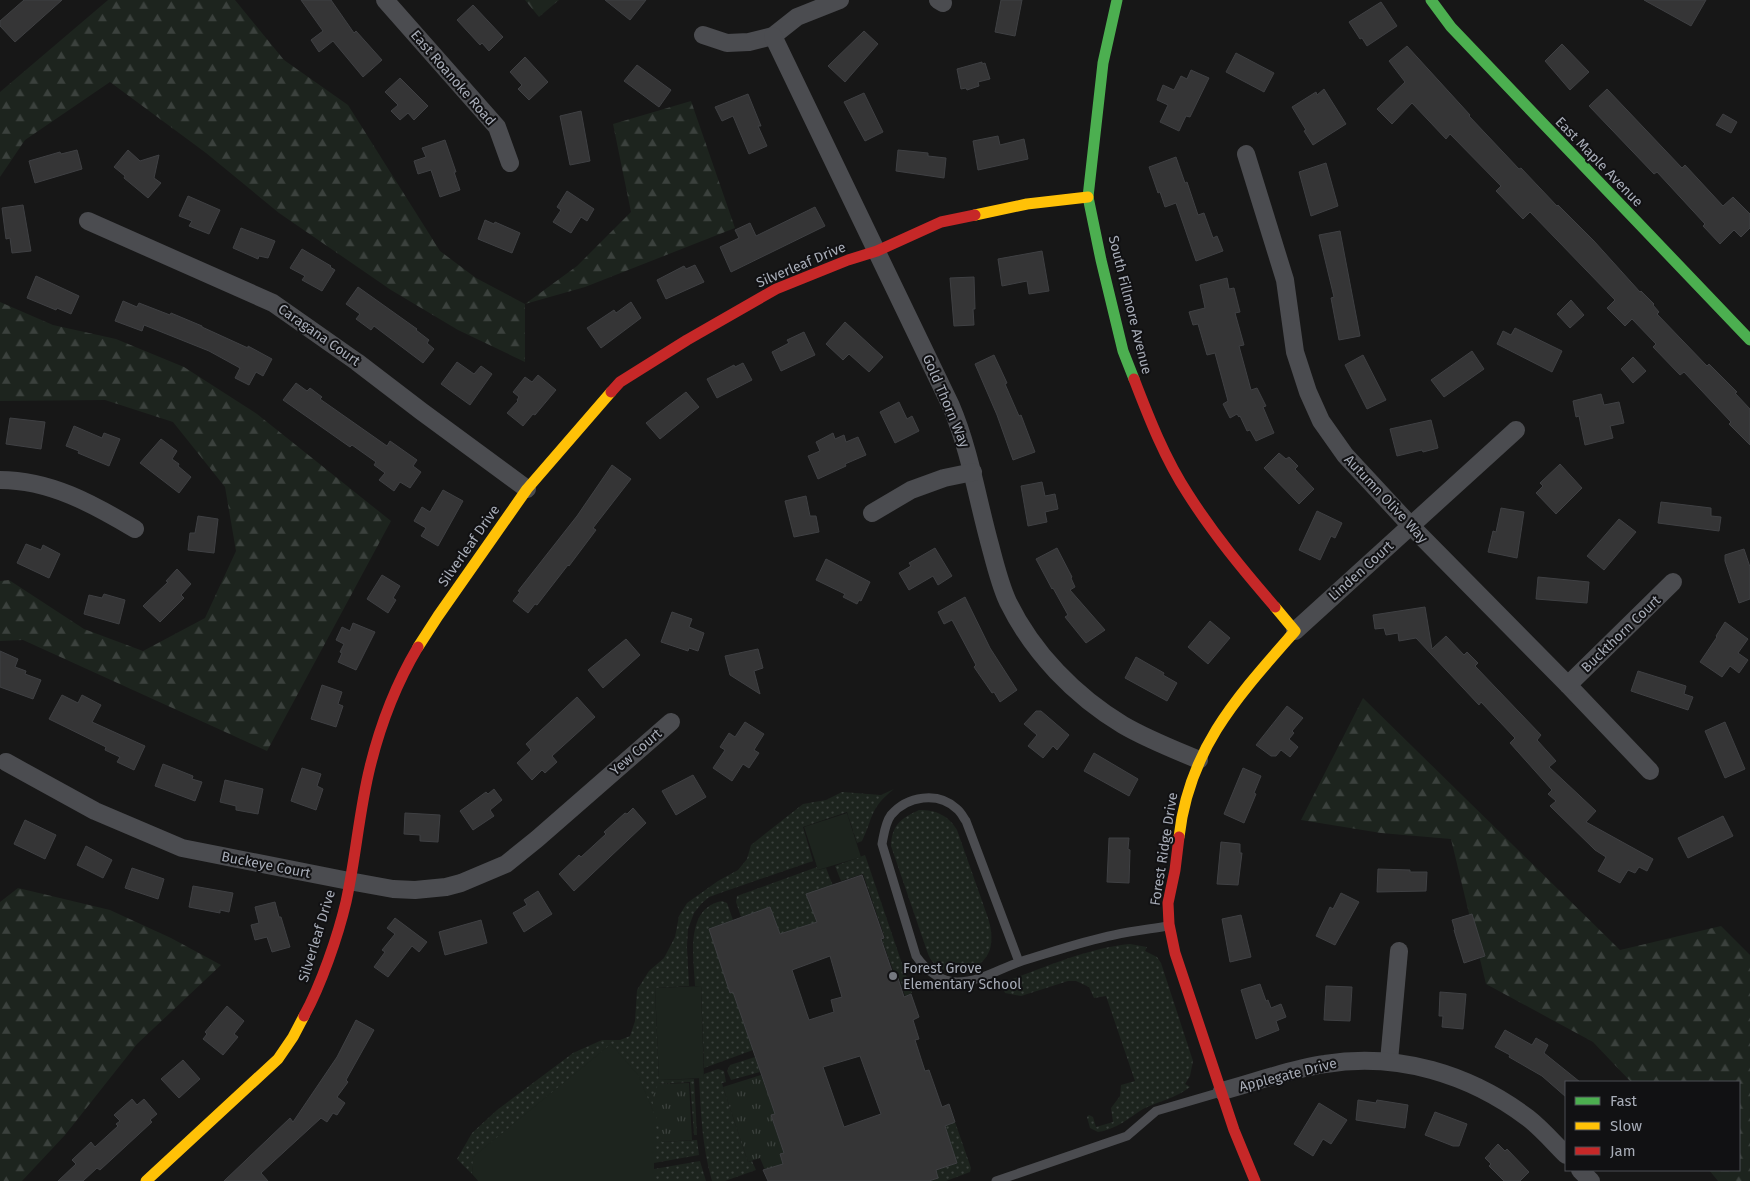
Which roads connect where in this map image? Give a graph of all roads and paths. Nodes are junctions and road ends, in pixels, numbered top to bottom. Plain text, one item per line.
1 (385, 0) edge
2 (840, 0) edge
3 (1117, 0) edge
4 (1431, 0) edge
5 (703, 35) dead end
6 (773, 36) junction
7 (1246, 154) dead end
8 (510, 163) dead end
9 (1088, 197) junction
10 (88, 221) dead end
11 (877, 251) junction
12 (1750, 340) edge
13 (1516, 430) dead end
14 (973, 472) junction
15 (0, 480) edge
16 (527, 489) junction
17 (872, 513) dead end
18 (1411, 526) junction
19 (135, 529) dead end
20 (1673, 582) dead end
21 (1295, 631) junction
22 (1568, 685) junction
23 (671, 722) dead end
24 (1198, 760) junction
25 (6, 762) dead end
26 (1650, 771) dead end
27 (602, 783) joint
28 (349, 881) junction
29 (1169, 926) junction
30 (1399, 951) dead end
31 (1020, 962) junction
32 (1388, 1062) junction
33 (1222, 1091) junction
34 (1565, 1154) edge
35 (1581, 1171) edge
36 (146, 1181) edge
37 (996, 1181) edge
38 (1255, 1181) edge
39 (1591, 1181) edge

1 - 8 street, East Roanoke Road
2 - 6 street
3 - 9 street, South Fillmore Avenue
4 - 12 street, East Maple Avenue
5 - 6 street
6 - 11 street, Gold Thorn Way
7 - 18 street, Autumn Olive Way
9 - 11 street, Silverleaf Drive
9 - 21 street, South Fillmore Avenue
10 - 16 street, Caragana Court
11 - 14 street, Gold Thorn Way
11 - 16 street, Silverleaf Drive
13 - 18 street, Linden Court
14 - 17 street
14 - 24 street, Gold Thorn Way
15 - 19 street
16 - 28 street, Silverleaf Drive
18 - 21 street, Linden Court
18 - 22 street, Autumn Olive Way
20 - 22 street, Buckthorn Court
21 - 24 street, Forest Ridge Drive
22 - 26 street, Autumn Olive Way
23 - 27 street, Yew Court
24 - 29 street, Forest Ridge Drive
25 - 28 street, Buckeye Court
27 - 28 street, Buckeye Court
28 - 36 street, Silverleaf Drive
29 - 31 lane
29 - 33 street, Forest Ridge Drive
30 - 32 street
31 - 31 lane
32 - 33 street, Applegate Drive
32 - 34 street, Applegate Drive
33 - 37 lane
33 - 38 street, Forest Ridge Drive
35 - 39 street

